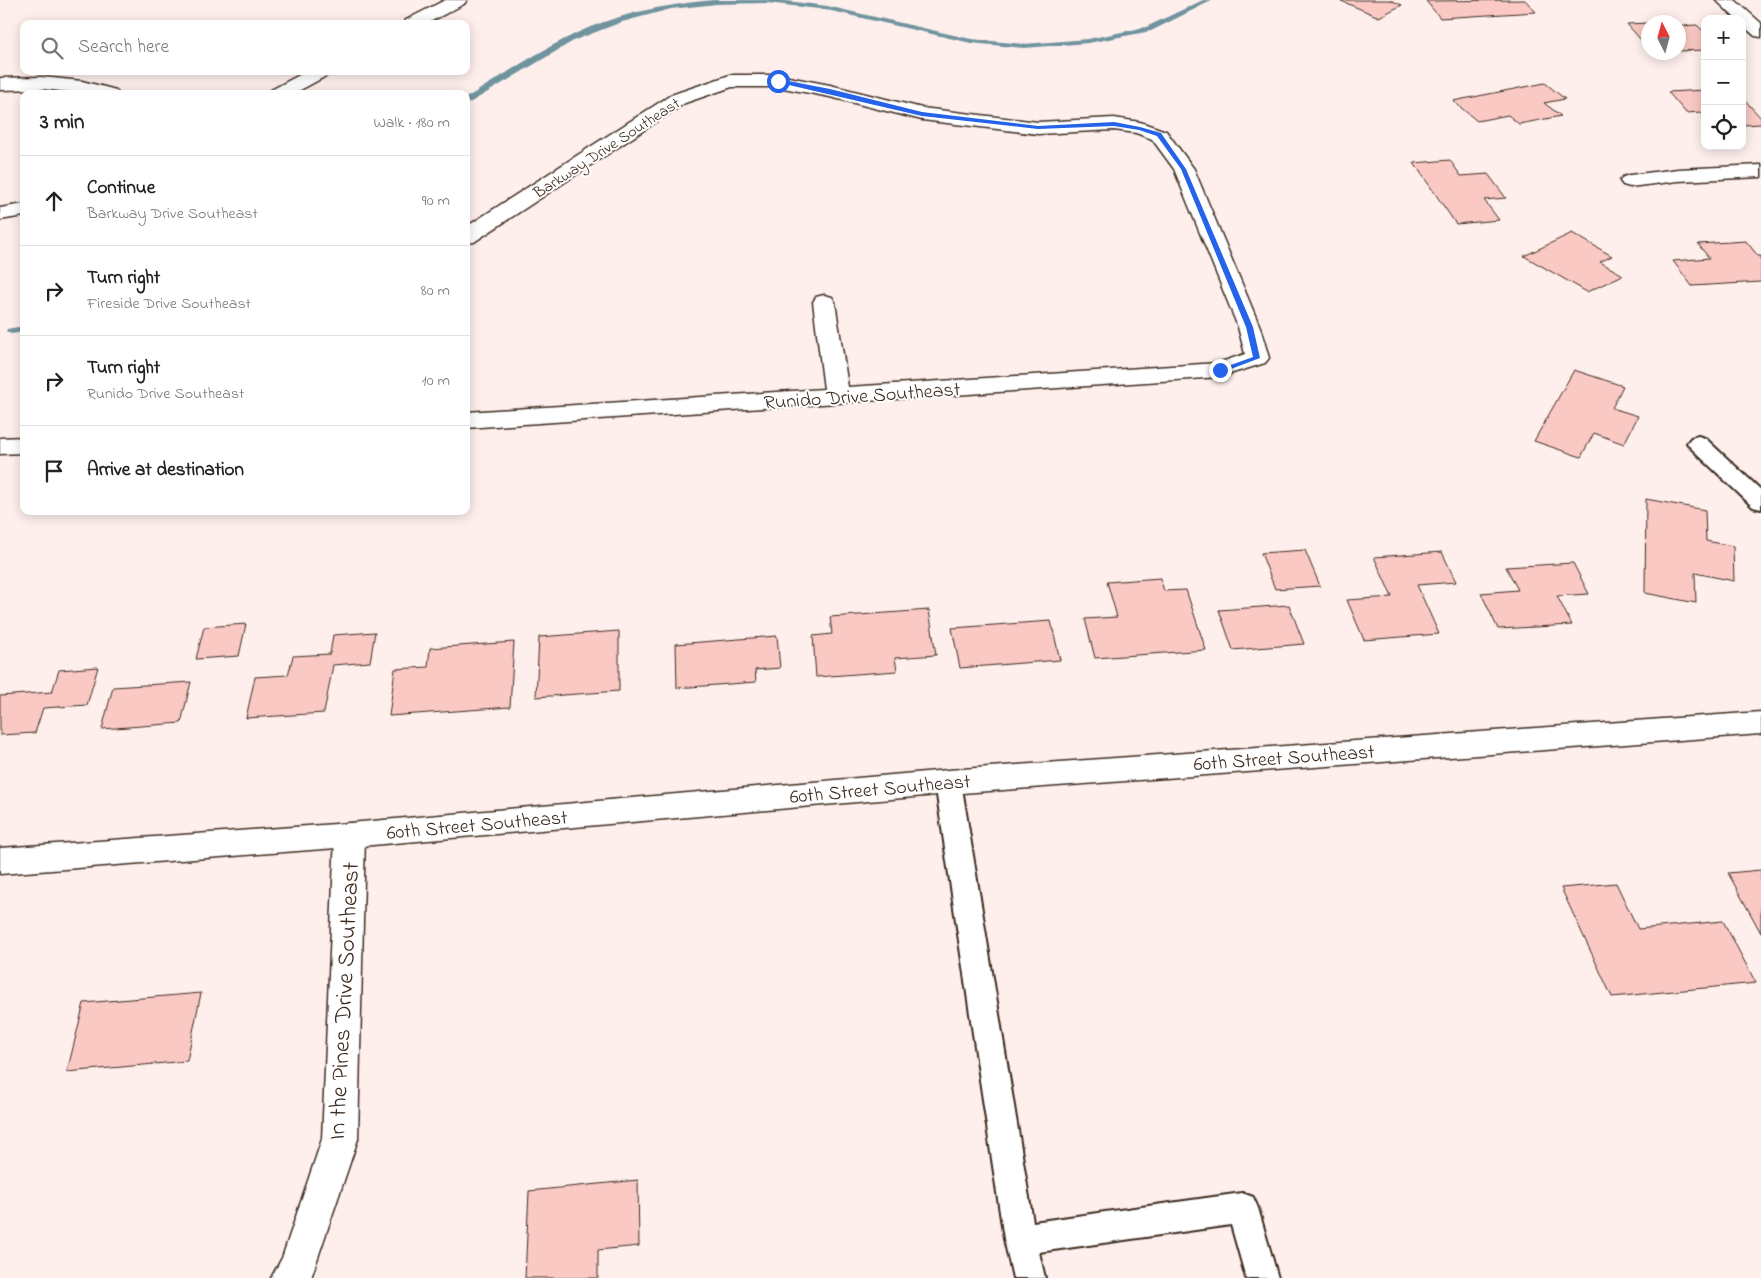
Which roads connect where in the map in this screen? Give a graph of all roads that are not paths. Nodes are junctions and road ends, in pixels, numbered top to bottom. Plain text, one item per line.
1 (458, 0) edge
2 (1725, 0) edge
3 (420, 20) edge
4 (1761, 32) edge
5 (314, 75) edge
6 (0, 84) edge
7 (98, 90) edge
8 (285, 90) edge
9 (1761, 171) edge
10 (1630, 181) dead end
11 (20, 211) edge
12 (0, 214) edge
13 (470, 234) edge
14 (824, 302) dead end
15 (1256, 358) joint
16 (837, 396) junction
17 (470, 420) edge
18 (1698, 443) dead end
19 (20, 445) edge
20 (0, 446) edge
21 (1761, 502) edge
22 (1761, 723) edge
23 (948, 782) junction
24 (350, 835) junction
25 (0, 861) edge
26 (1020, 1239) junction
27 (290, 1278) edge
28 (1029, 1278) edge
29 (1262, 1278) edge

1 - 3 street
2 - 4 street
5 - 8 street
6 - 7 street
9 - 10 street
11 - 12 street
13 - 15 street, Barkway Drive Southeast
14 - 16 street
15 - 16 street, Runido Drive Southeast
16 - 17 street, Runido Drive Southeast
18 - 21 lane
19 - 20 street
22 - 23 street, 60th Street Southeast
23 - 24 street, 60th Street Southeast
23 - 26 lane
24 - 25 street, 60th Street Southeast
24 - 27 street, In the Pines Drive Southeast
26 - 28 lane
26 - 29 lane

